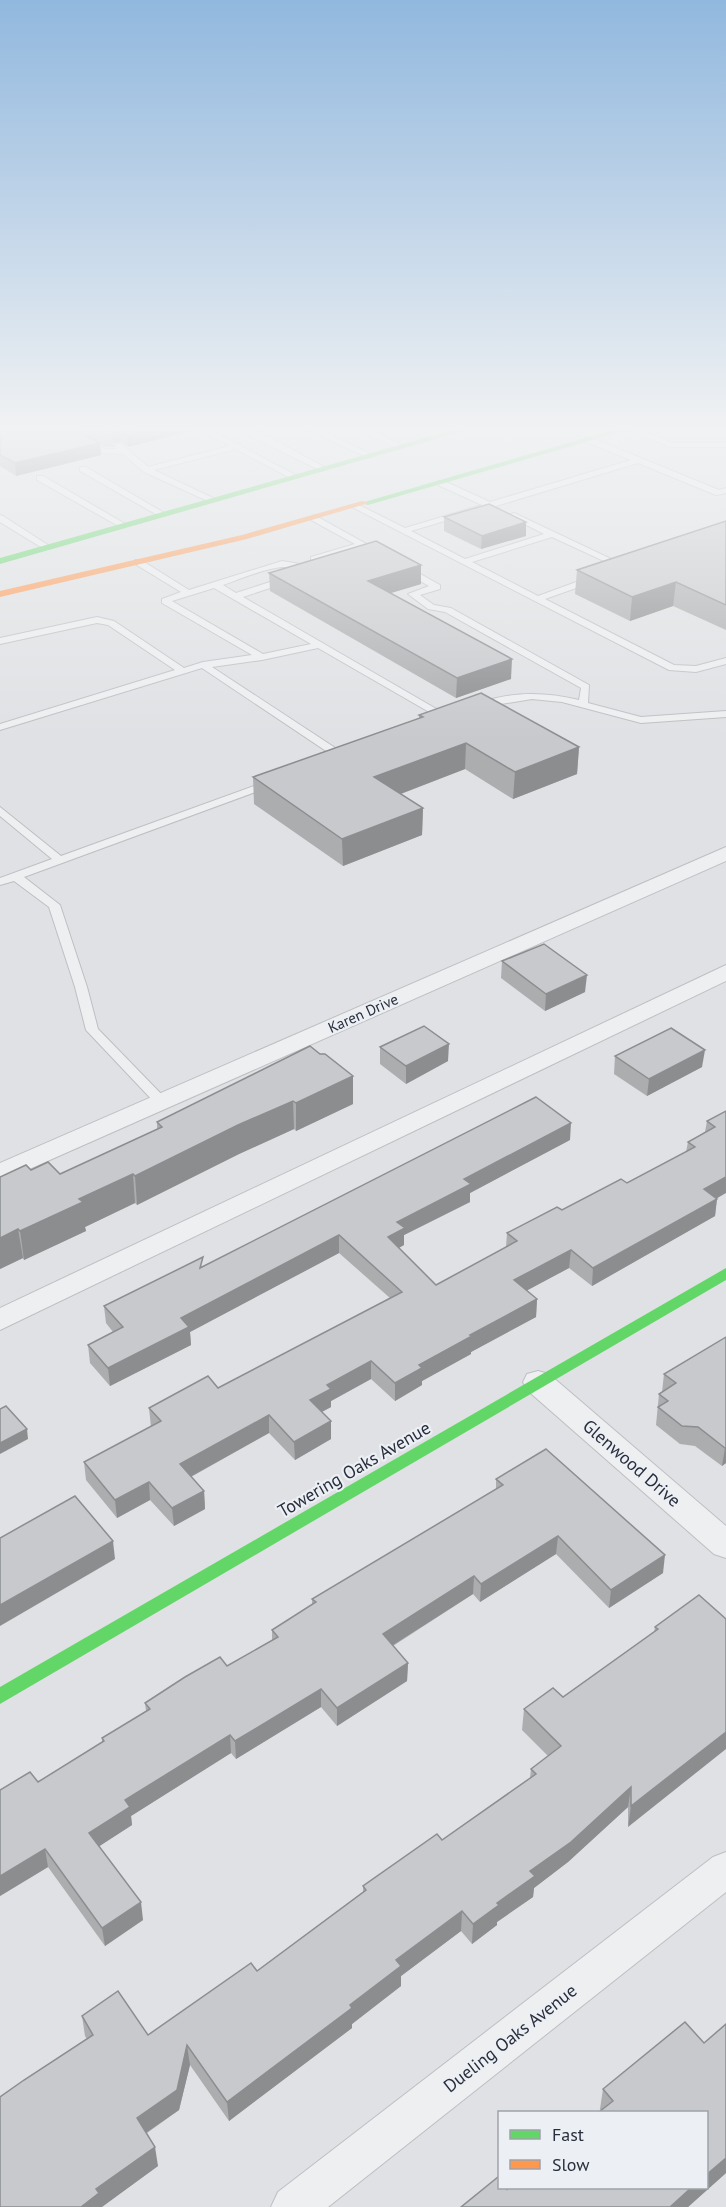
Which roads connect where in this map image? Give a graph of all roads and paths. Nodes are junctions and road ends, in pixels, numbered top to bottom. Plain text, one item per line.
1 (24, 533) edge
2 (95, 533) edge
3 (216, 533) edge
4 (254, 533) edge
5 (341, 533) edge
6 (408, 533) edge
7 (552, 534) joint
8 (362, 545) junction
9 (47, 547) junction
10 (314, 559) edge
11 (0, 561) edge
12 (390, 561) edge
13 (138, 562) junction
14 (464, 562) junction
15 (637, 564) edge
16 (400, 566) edge
17 (626, 568) junction
18 (101, 571) junction
19 (615, 572) edge
20 (604, 576) edge
21 (216, 585) junction
22 (0, 594) edge
23 (188, 594) junction
24 (235, 596) junction
25 (537, 598) junction
26 (0, 641) edge
27 (318, 645) junction
28 (262, 657) junction
29 (726, 661) edge
30 (203, 665) junction
31 (182, 671) junction
32 (583, 706) junction
33 (474, 708) edge
34 (726, 714) edge
35 (446, 718) edge
36 (2, 724) edge
37 (343, 757) edge
38 (274, 782) edge
39 (0, 810) edge
40 (726, 853) edge
41 (61, 861) junction
42 (17, 877) junction
43 (0, 882) edge
44 (726, 972) edge
45 (161, 1101) junction
46 (0, 1173) edge
47 (726, 1273) edge
48 (0, 1320) edge
49 (538, 1382) junction
50 (726, 1545) edge
51 (0, 1696) edge
52 (726, 1869) edge
53 (293, 2207) edge

1 - 9 lane
2 - 9 main road
3 - 18 main road
4 - 13 main road
5 - 8 lane
6 - 14 lane
7 - 14 lane
7 - 17 lane
8 - 10 lane
8 - 12 lane
9 - 11 main road
13 - 18 main road
13 - 23 lane
14 - 25 lane
15 - 17 lane
16 - 32 lane
17 - 19 lane
18 - 22 main road
20 - 25 lane
21 - 23 lane
21 - 24 lane
21 - 24 lane
23 - 28 lane
24 - 27 lane
25 - 29 lane
26 - 31 lane
27 - 28 lane
27 - 35 lane
28 - 30 lane
30 - 31 lane
30 - 37 lane
31 - 36 lane
32 - 33 lane
32 - 34 lane
38 - 41 lane
39 - 41 lane
40 - 45 street, Karen Drive
41 - 42 lane
42 - 43 lane
42 - 45 lane
44 - 48 street
45 - 46 street, Karen Drive
47 - 49 main road, Towering Oaks Avenue
49 - 50 street, Glenwood Drive
49 - 51 main road, Towering Oaks Avenue
52 - 53 street, Dueling Oaks Avenue

